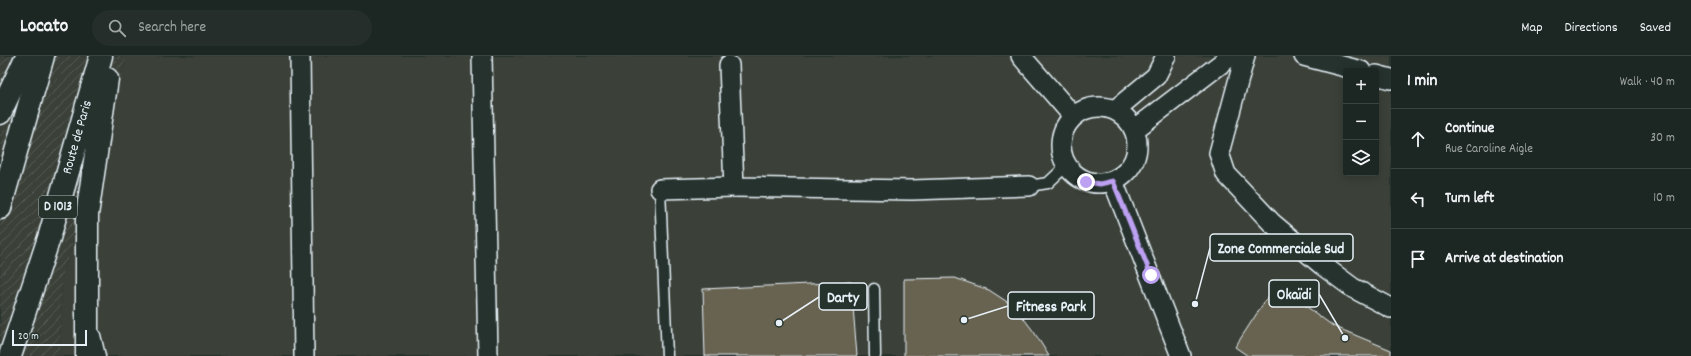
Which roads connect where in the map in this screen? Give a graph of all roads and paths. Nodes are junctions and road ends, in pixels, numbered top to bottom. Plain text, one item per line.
1 (27, 56) edge
2 (43, 56) edge
3 (101, 56) edge
4 (110, 56) edge
5 (300, 56) edge
6 (482, 56) edge
7 (1021, 56) edge
8 (1166, 56) edge
9 (1231, 56) edge
10 (1245, 56) edge
11 (1304, 56) edge
12 (728, 60) edge
13 (1350, 68) edge
14 (1379, 76) edge
15 (1391, 79) edge
16 (1114, 110) junction
17 (0, 113) edge
18 (1072, 116) junction
19 (1134, 130) junction
20 (1066, 166) junction
21 (1113, 181) junction
22 (1029, 186) joint
23 (734, 187) junction
24 (660, 189) joint
25 (0, 208) edge
26 (874, 289) dead end
27 (87, 305) junction
28 (1391, 308) edge
29 (10, 356) edge
30 (87, 356) edge
31 (100, 356) edge
32 (304, 356) edge
33 (488, 356) edge
34 (667, 356) edge
35 (875, 356) edge
36 (1181, 356) edge

1 - 17 main road
2 - 25 main road
3 - 29 main road, Route de Paris / D 1013
4 - 27 main road
5 - 32 street
6 - 33 street
7 - 18 street
8 - 16 street
9 - 19 street
10 - 28 street
11 - 13 street
12 - 23 street
14 - 15 street
16 - 18 street
16 - 19 street
18 - 20 street
19 - 21 street
20 - 21 street
20 - 22 lane
21 - 36 street
22 - 23 street
23 - 24 street
24 - 34 lane
26 - 35 lane
27 - 30 main road
27 - 31 lane

